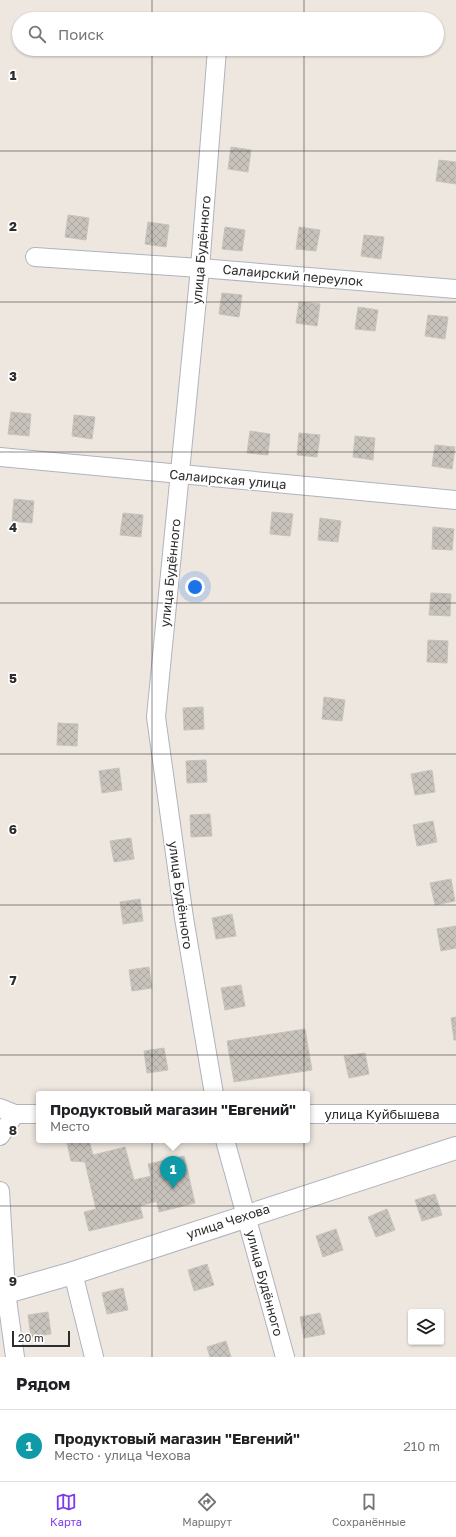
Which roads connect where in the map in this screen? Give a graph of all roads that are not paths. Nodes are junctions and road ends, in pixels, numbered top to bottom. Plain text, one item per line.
1 (216, 56) edge
2 (34, 257) dead end
3 (200, 268) junction
4 (456, 289) edge
5 (0, 457) edge
6 (180, 474) junction
7 (456, 500) edge
8 (213, 1091) edge
9 (8, 1111) edge
10 (36, 1114) edge
11 (310, 1114) edge
12 (456, 1114) edge
13 (0, 1136) edge
14 (226, 1143) edge
15 (456, 1148) edge
16 (0, 1191) edge
17 (247, 1215) junction
18 (73, 1273) junction
19 (3, 1293) edge
20 (15, 1357) edge
21 (94, 1357) edge
22 (286, 1357) edge

1 - 3 street, улица Будённого
2 - 3 street, Салаирский переулок
3 - 4 street, Салаирский переулок
3 - 6 street, улица Будённого
5 - 6 street, Салаирская улица
6 - 7 street, Салаирская улица
6 - 8 street, улица Будённого
9 - 10 street
9 - 13 street
11 - 12 street, улица Куйбышева
14 - 17 street, улица Будённого
15 - 17 street, улица Чехова
16 - 19 street
17 - 18 street, улица Чехова
17 - 22 street, улица Будённого
18 - 19 street, улица Чехова
18 - 21 street
19 - 20 street

